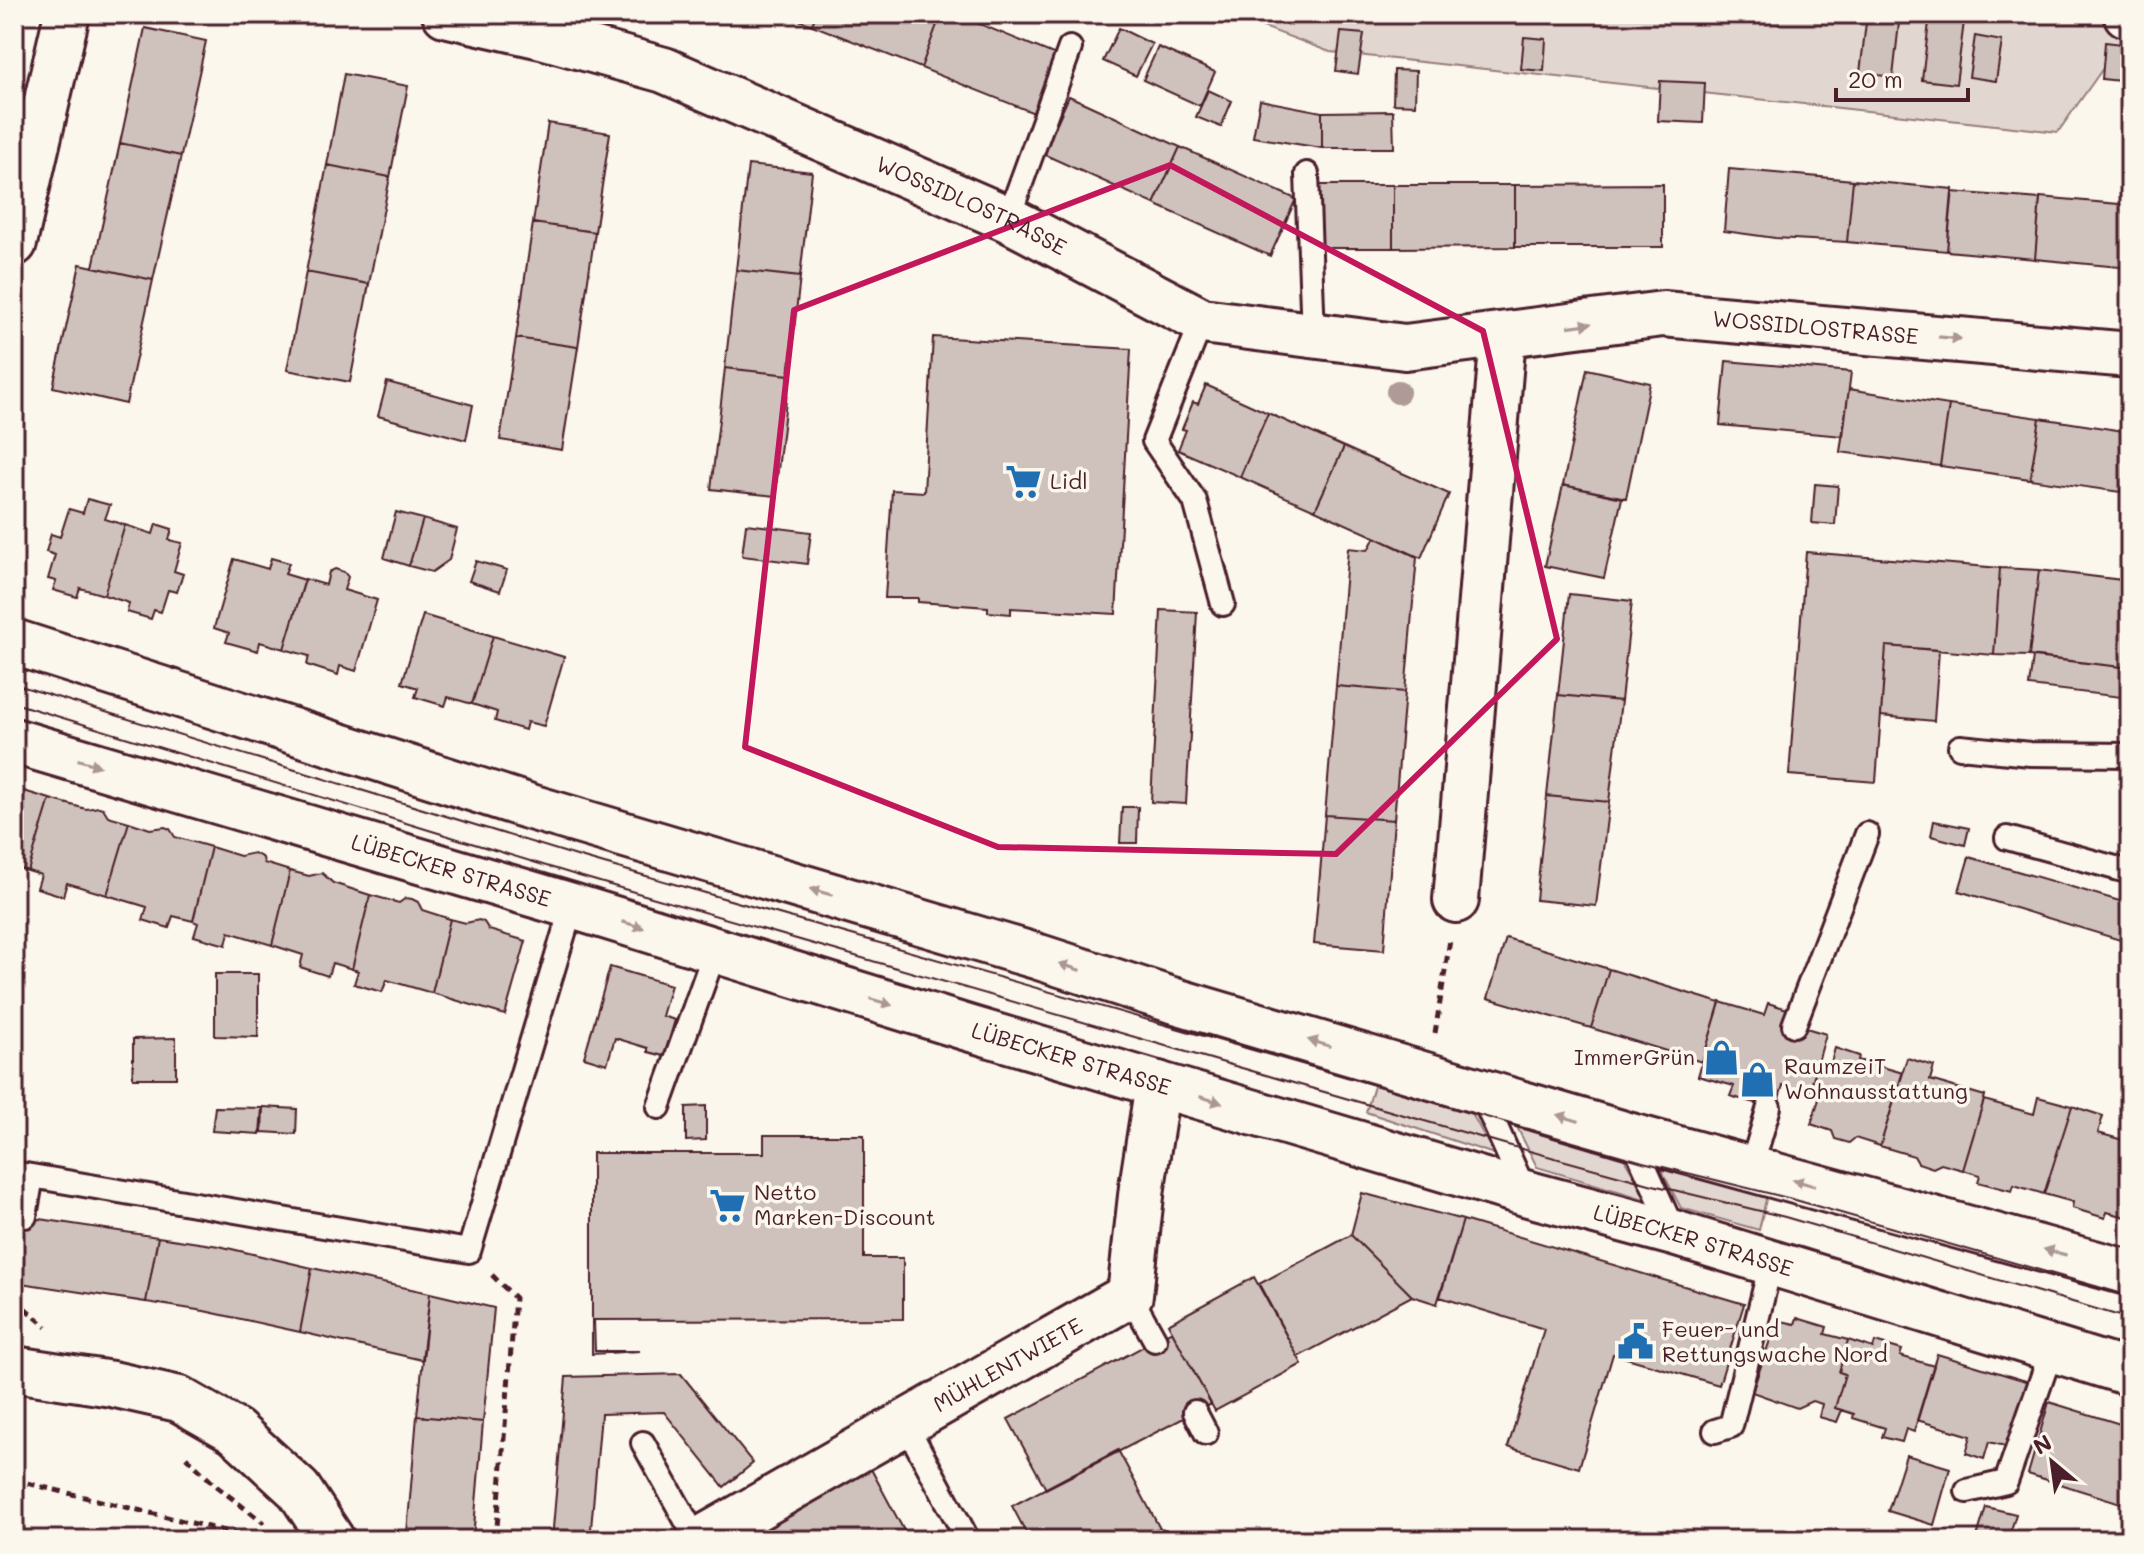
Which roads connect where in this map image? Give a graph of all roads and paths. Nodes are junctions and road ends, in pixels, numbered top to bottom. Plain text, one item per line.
1 (67, 14) edge
2 (445, 14) edge
3 (572, 29) edge
4 (1070, 48) dead end
5 (1307, 174) dead end
6 (1008, 219) junction
7 (14, 243) edge
8 (1202, 321) junction
9 (1313, 335) junction
10 (1503, 336) junction
11 (2130, 355) edge
12 (1223, 604) dead end
13 (14, 642) edge
14 (14, 741) edge
15 (1960, 747) dead end
16 (2130, 755) edge
17 (1867, 834) dead end
18 (2007, 838) dead end
19 (2130, 872) edge
20 (1456, 900) joint
21 (572, 906) junction
22 (715, 951) junction
23 (1794, 1025) dead end
24 (1435, 1039) dead end
25 (1158, 1084) junction
26 (1480, 1091) junction
27 (659, 1107) dead end
28 (1769, 1107) dead end
29 (1631, 1136) junction
30 (1751, 1168) junction
31 (23, 1175) edge
32 (1525, 1193) junction
33 (25, 1216) dead end
34 (1674, 1233) junction
35 (469, 1251) junction
36 (1771, 1263) junction
37 (2130, 1273) edge
38 (1130, 1295) junction
39 (1155, 1340) dead end
40 (2052, 1349) junction
41 (14, 1369) edge
42 (2130, 1373) edge
43 (1195, 1412) dead end
44 (905, 1423) junction
45 (1715, 1431) dead end
46 (1206, 1433) dead end
47 (643, 1443) dead end
48 (14, 1480) edge
49 (1967, 1491) dead end
50 (262, 1540) edge
51 (332, 1540) edge
52 (496, 1540) edge
53 (698, 1540) edge
54 (968, 1540) edge

1 - 7 street
2 - 3 street, WOSSIDLOSTRASSE
3 - 6 street, WOSSIDLOSTRASSE
4 - 6 lane
5 - 9 lane
6 - 8 street, WOSSIDLOSTRASSE
8 - 9 street, WOSSIDLOSTRASSE
8 - 12 lane
9 - 10 street, WOSSIDLOSTRASSE
10 -> 11 street, WOSSIDLOSTRASSE
10 - 20 street
26 -> 13 street
14 -> 21 street, LÜBECKER STRASSE
15 - 16 lane
17 - 23 lane
18 - 19 lane
20 - 24 path
21 -> 22 street, LÜBECKER STRASSE
21 - 35 lane
22 -> 25 street, LÜBECKER STRASSE
22 - 27 lane
25 -> 32 street, LÜBECKER STRASSE
25 - 38 street
29 -> 26 street
26 - 32 lane
28 - 30 lane
29 - 30 street
29 - 34 lane
37 -> 30 street
31 - 33 lane
31 - 35 lane
32 - 34 street, LÜBECKER STRASSE
34 - 36 street, LÜBECKER STRASSE
35 - 52 path
36 - 40 street, LÜBECKER STRASSE
36 - 45 lane
38 - 39 lane
38 - 44 street, MÜHLENTWIETE
40 - 42 street, LÜBECKER STRASSE
40 - 49 lane
41 - 51 street
43 - 46 lane
44 - 53 street, MÜHLENTWIETE
44 - 54 lane
47 - 53 lane
48 - 50 path

